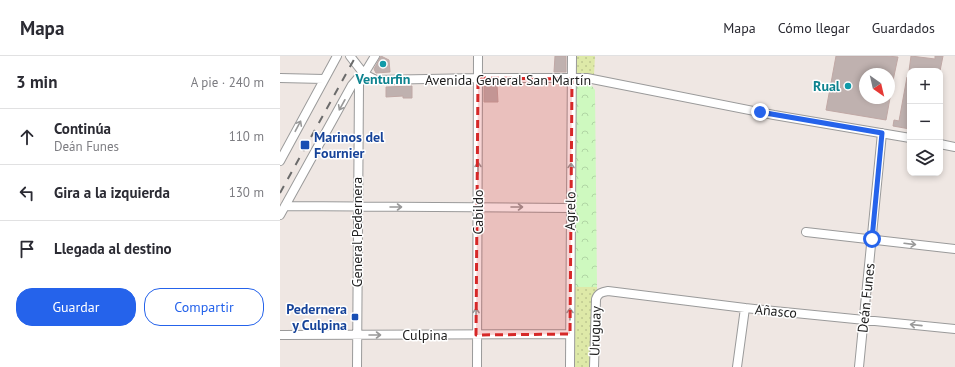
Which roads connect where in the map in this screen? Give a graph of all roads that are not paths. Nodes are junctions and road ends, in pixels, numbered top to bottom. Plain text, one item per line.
1 (337, 56) edge
2 (350, 56) edge
3 (375, 56) edge
4 (478, 56) edge
5 (572, 56) edge
6 (364, 74) junction
7 (280, 78) edge
8 (478, 78) junction
9 (324, 79) junction
10 (572, 79) junction
11 (882, 133) junction
12 (907, 137) edge
13 (943, 145) edge
14 (955, 147) edge
15 (280, 161) edge
16 (285, 206) junction
17 (357, 206) junction
18 (478, 207) junction
19 (570, 208) junction
20 (280, 215) edge
21 (806, 232) dead end
22 (872, 239) junction
23 (955, 249) edge
24 (598, 295) joint
25 (745, 308) junction
26 (863, 319) junction
27 (955, 329) edge
28 (356, 334) junction
29 (570, 334) junction
30 (280, 335) edge
31 (476, 335) junction
32 (357, 367) edge
33 (477, 367) edge
34 (570, 367) edge
35 (594, 367) edge
36 (737, 367) edge
37 (859, 367) edge

1 - 9 street
2 - 6 street
3 - 6 street
4 - 8 street, Cabildo
5 - 10 street, Agrelo
6 - 8 street, Avenida General San Martín
6 -> 16 street
6 - 17 street, General Pedernera
7 - 9 street
8 - 10 street, Avenida General San Martín
18 -> 8 street, Cabildo
15 -> 9 street
10 - 11 street, Avenida General San Martín
19 -> 10 street, Agrelo
11 - 12 street, Avenida General San Martín
11 - 22 street, Deán Funes
13 - 14 street
16 - 17 street
16 - 20 street
17 -> 18 street
17 - 28 street, General Pedernera
18 -> 19 street
31 -> 18 street, Cabildo
29 -> 19 street, Agrelo
21 - 22 street
22 -> 23 street
22 - 26 street, Deán Funes
24 - 25 street, Añasco
24 - 35 street, Uruguay
25 - 26 street, Añasco
25 - 36 street
27 -> 26 street, Añasco
26 - 37 street, Deán Funes
28 - 30 street, Culpina
28 -> 31 street, Culpina
28 - 32 street, General Pedernera
29 - 31 street, Culpina
29 - 34 street, Agrelo
31 - 33 street, Cabildo

